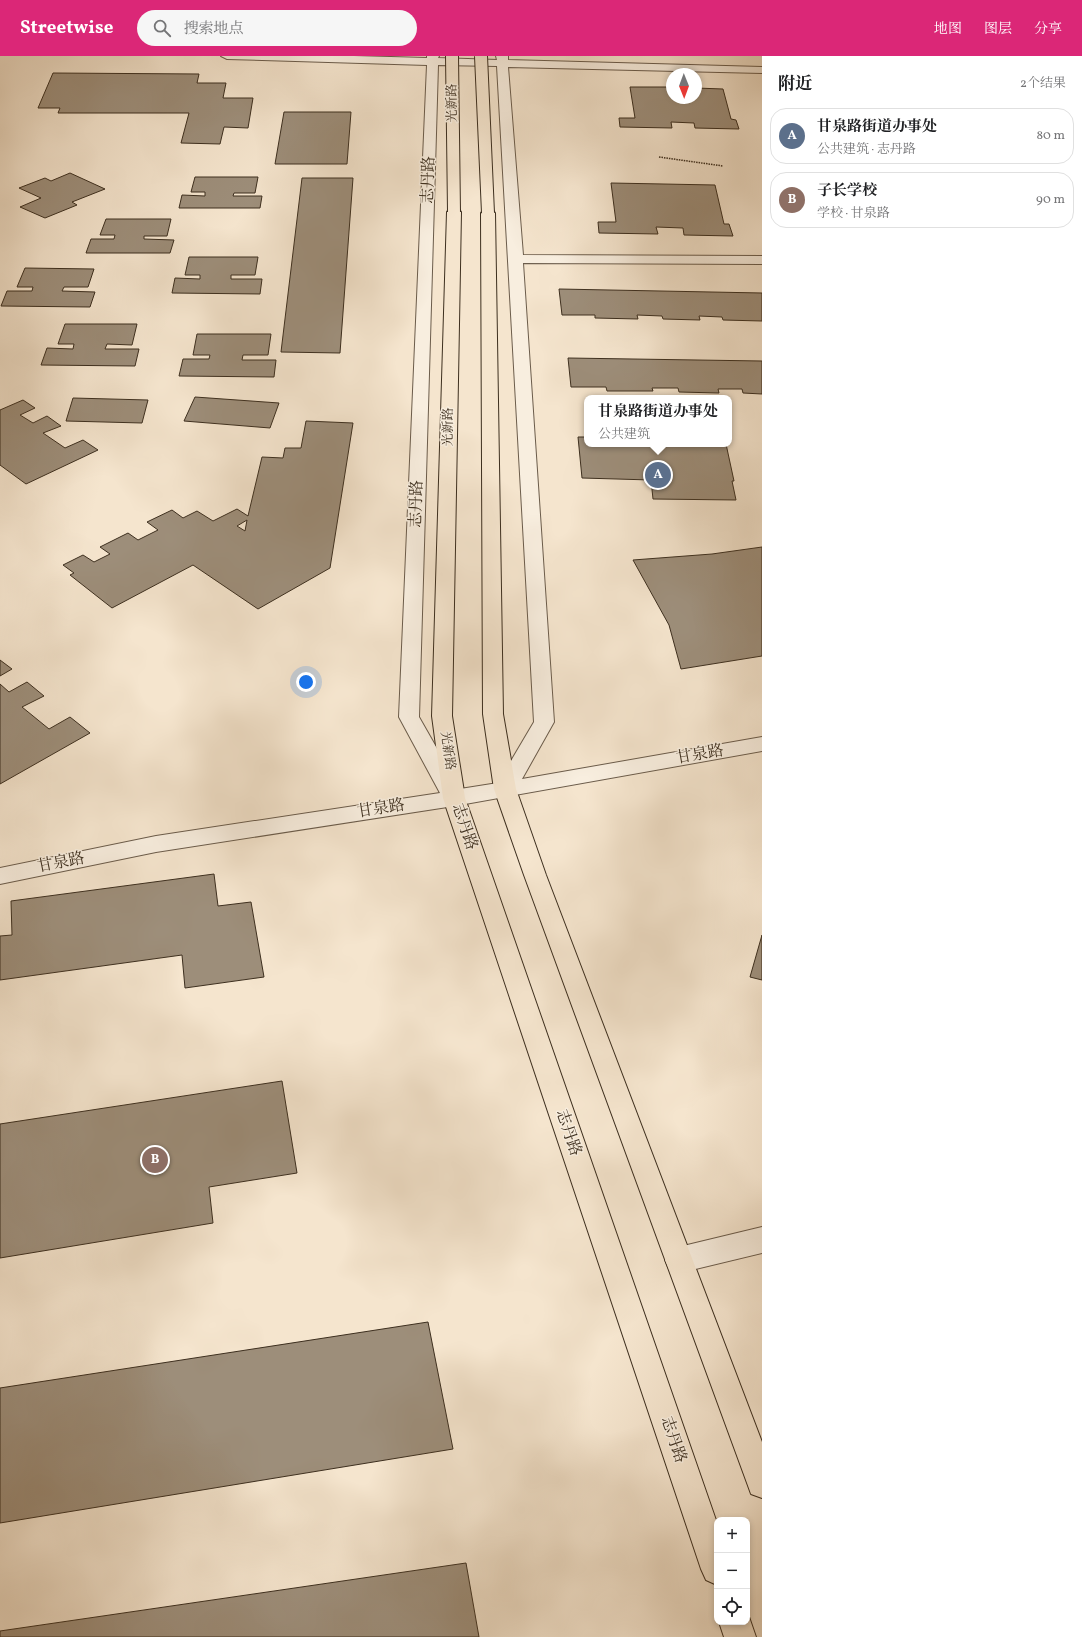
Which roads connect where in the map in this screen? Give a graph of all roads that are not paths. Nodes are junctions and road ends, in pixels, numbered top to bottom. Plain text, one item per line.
1 (227, 56) edge
2 (452, 56) edge
3 (481, 56) edge
4 (433, 59) edge
5 (502, 60) edge
6 (762, 70) edge
7 (516, 259) junction
8 (762, 260) edge
9 (762, 744) edge
10 (505, 789) junction
11 (454, 798) junction
12 (0, 876) edge
13 (762, 1240) edge
14 (679, 1260) junction
15 (762, 1483) edge
16 (714, 1560) edge
17 (736, 1625) edge
18 (740, 1637) edge

1 - 4 street
2 - 11 main road, 光新路, bridge
3 - 10 main road, 光新路, bridge
4 - 5 street
4 - 11 street, 志丹路
5 - 6 street
5 - 7 street
7 - 8 street
7 - 10 street
9 - 10 street, 甘泉路
10 - 11 street, 甘泉路
10 - 14 main road
11 - 12 street, 甘泉路
11 - 16 main road, 志丹路
13 - 14 street
14 - 15 main road
17 - 18 main road

